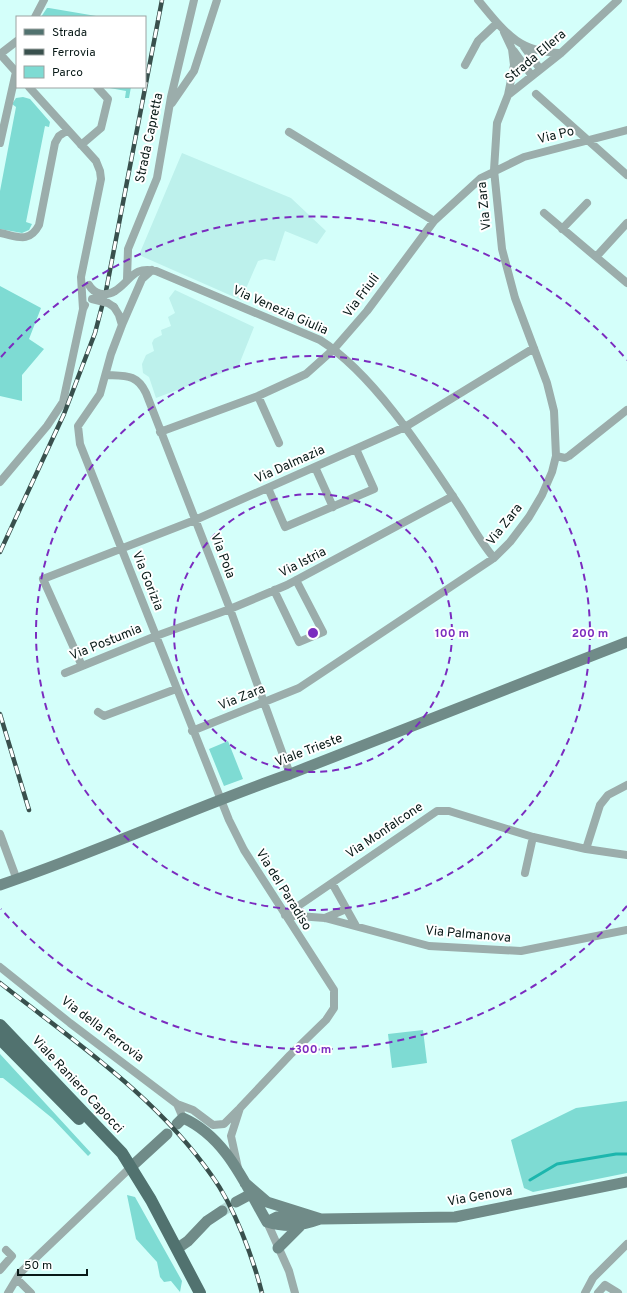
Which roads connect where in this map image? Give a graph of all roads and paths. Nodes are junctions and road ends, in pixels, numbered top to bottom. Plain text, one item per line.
1 (44, 0) edge
2 (194, 0) edge
3 (218, 0) edge
4 (478, 0) edge
5 (618, 0) edge
6 (36, 16) edge
7 (500, 26) junction
8 (16, 42) edge
9 (524, 46) junction
10 (512, 49) junction
11 (561, 53) junction
12 (0, 54) edge
13 (465, 65) dead end
14 (540, 69) junction
15 (16, 73) edge
16 (532, 76) junction
17 (30, 88) edge
18 (98, 88) edge
19 (536, 94) dead end
20 (508, 95) junction
21 (169, 107) junction
22 (68, 130) junction
23 (627, 130) edge
24 (289, 132) dead end
25 (588, 140) junction
26 (0, 143) edge
27 (81, 145) junction
28 (494, 170) junction
29 (627, 175) edge
30 (587, 204) dead end
31 (544, 214) dead end
32 (434, 221) junction
33 (627, 223) edge
34 (562, 229) junction
35 (0, 233) edge
36 (596, 258) junction
37 (152, 270) junction
38 (127, 279) junction
39 (627, 283) edge
40 (86, 287) junction
41 (102, 294) junction
42 (92, 299) junction
43 (83, 309) junction
44 (122, 325) junction
45 (534, 348) junction
46 (334, 349) junction
47 (106, 375) junction
48 (258, 396) junction
49 (627, 410) edge
50 (405, 427) junction
51 (160, 432) junction
52 (279, 443) dead end
53 (356, 449) junction
54 (556, 456) junction
55 (315, 467) junction
56 (0, 482) edge
57 (268, 488) junction
58 (453, 496) junction
59 (333, 507) junction
60 (195, 520) junction
61 (121, 548) junction
62 (494, 558) junction
63 (296, 580) junction
64 (274, 590) junction
65 (230, 609) junction
66 (156, 636) junction
67 (627, 642) edge
68 (82, 666) junction
69 (65, 673) dead end
70 (176, 689) junction
71 (263, 703) junction
72 (98, 712) dead end
73 (192, 731) junction
74 (290, 774) junction
75 (627, 784) edge
76 (221, 799) junction
77 (0, 834) edge
78 (533, 837) junction
79 (586, 849) junction
80 (627, 855) edge
81 (526, 873) dead end
82 (17, 880) junction
83 (332, 883) junction
84 (0, 885) edge
85 (346, 909) junction
86 (285, 915) junction
87 (325, 918) junction
88 (356, 926) junction
89 (627, 930) edge
90 (0, 967) edge
91 (0, 1024) edge
92 (0, 1039) edge
93 (177, 1104) junction
94 (240, 1108) junction
95 (180, 1121) joint
96 (167, 1134) dead end
97 (131, 1167) junction
98 (238, 1169) junction
99 (245, 1183) junction
100 (624, 1183) edge
101 (251, 1194) junction
102 (236, 1202) tunnel mouth
103 (222, 1211) tunnel mouth
104 (302, 1214) junction
105 (321, 1219) junction
106 (267, 1222) junction
107 (300, 1226) junction
108 (627, 1244) edge
109 (178, 1248) junction
110 (278, 1248) junction
111 (6, 1250) dead end
112 (0, 1270) edge
113 (18, 1276) junction
114 (8, 1293) edge
115 (31, 1293) edge
116 (200, 1293) edge
117 (295, 1293) edge
118 (585, 1293) edge
119 (598, 1293) edge
120 (618, 1293) edge

1 - 6 street
2 - 21 street, Strada Capretta
3 - 21 street
4 - 7 street
5 - 11 street, Strada Ellera
7 - 9 street
7 - 10 street
7 - 13 street
8 - 12 street
9 - 11 street
9 - 14 street
10 - 16 street
10 - 20 street
11 - 14 street, Strada Ellera
12 - 15 street
14 - 16 street, Strada Ellera
15 - 26 street
16 - 20 street, Strada Ellera
17 - 22 street
18 - 27 street
19 - 25 street
20 - 28 street, Strada Ellera
21 - 38 street, Strada Capretta
22 - 27 street
22 - 35 street
23 - 25 street, Via Po
24 - 32 street
25 - 28 street, Via Po
25 - 29 street
27 - 40 street
28 - 32 street, Via Friuli
28 - 45 street, Via Zara
30 - 34 street
31 - 34 street
32 - 46 street, Via Friuli
33 - 36 street
34 - 36 street
36 - 39 street
37 - 38 street
37 - 44 street, Via Gorizia
37 - 46 street, Via Venezia Giulia
38 - 41 street, bridge
40 - 41 street, bridge
40 - 42 street
40 - 43 street
41 - 42 street, bridge
42 - 43 street
42 - 44 street, bridge
43 - 56 street
44 - 47 street, Via Gorizia
45 - 50 street, Via Dalmazia
45 - 54 street, Via Zara
46 - 48 street, Via Friuli
46 - 50 street, Via Venezia Giulia
47 - 51 street, Via Pola
47 - 61 street, Via Gorizia
48 - 51 street, Via Friuli
48 - 52 street
49 - 54 street
50 - 53 street, Via Dalmazia
50 - 58 street, Via Venezia Giulia
51 - 60 street, Via Pola
53 - 55 street, Via Dalmazia
53 - 59 street
54 - 62 street, Via Zara
55 - 57 street, Via Dalmazia
55 - 59 street
57 - 59 street
57 - 60 street, Via Dalmazia
58 - 62 street, Via Venezia Giulia
58 - 63 street, Via Istria
60 - 61 street, Via Dalmazia
60 - 65 street, Via Pola
61 - 66 street, Via Gorizia
61 - 68 street, Via Dalmazia
62 - 71 street, Via Zara
63 - 64 street, Via Istria
63 - 64 street
64 - 65 street, Via Istria
65 - 66 street, Via Istria
65 - 71 street, Via Pola
66 - 68 street, Via Postumia
66 - 70 street, Via Gorizia
67 - 74 main road, Viale Trieste
68 - 69 street, Via Postumia
70 - 72 street
70 - 73 street, Via Gorizia
71 - 73 street, Via Zara
71 - 74 street, Via Pola
73 - 76 street, Via Gorizia
74 - 76 main road, Viale Trieste
75 - 79 street
76 - 82 main road, Viale Trieste
76 - 86 street, Via del Paradiso
77 - 82 street
78 - 79 street, Via Monfalcone
78 - 81 street
78 - 83 street, Via Monfalcone
79 - 80 street, Via Monfalcone
82 - 84 main road, Viale Trieste
83 - 85 street
83 - 86 street, Via Monfalcone
85 - 87 street
85 - 88 street
86 - 87 street, Via Palmanova
86 - 94 street, Via del Paradiso
87 - 88 street, Via Palmanova
88 - 89 street, Via Palmanova
90 - 93 street, Via della Ferrovia
91 - 97 main road, Viale Raniero Capocci
92 - 97 main road, Viale Raniero Capocci
93 - 94 street
93 - 95 street, Via della Ferrovia
94 - 98 street
95 - 98 main road, Via della Ferrovia
96 - 97 main road
97 - 109 main road, Viale Raniero Capocci
97 - 113 street
98 - 99 main road, Via della Ferrovia
99 - 101 main road, Via della Ferrovia
99 - 104 main road
100 - 105 main road, Via Genova
101 - 102 main road
101 - 106 main road, Via della Ferrovia
103 - 109 main road
104 - 105 main road
104 - 106 main road
105 - 107 main road
106 - 107 main road
106 - 110 street, Via della Ferrovia
107 - 110 main road
108 - 118 street
109 - 116 main road, Viale Raniero Capocci
110 - 117 street, Via della Ferrovia
111 - 112 street
113 - 114 street
113 - 115 street
119 - 120 street

